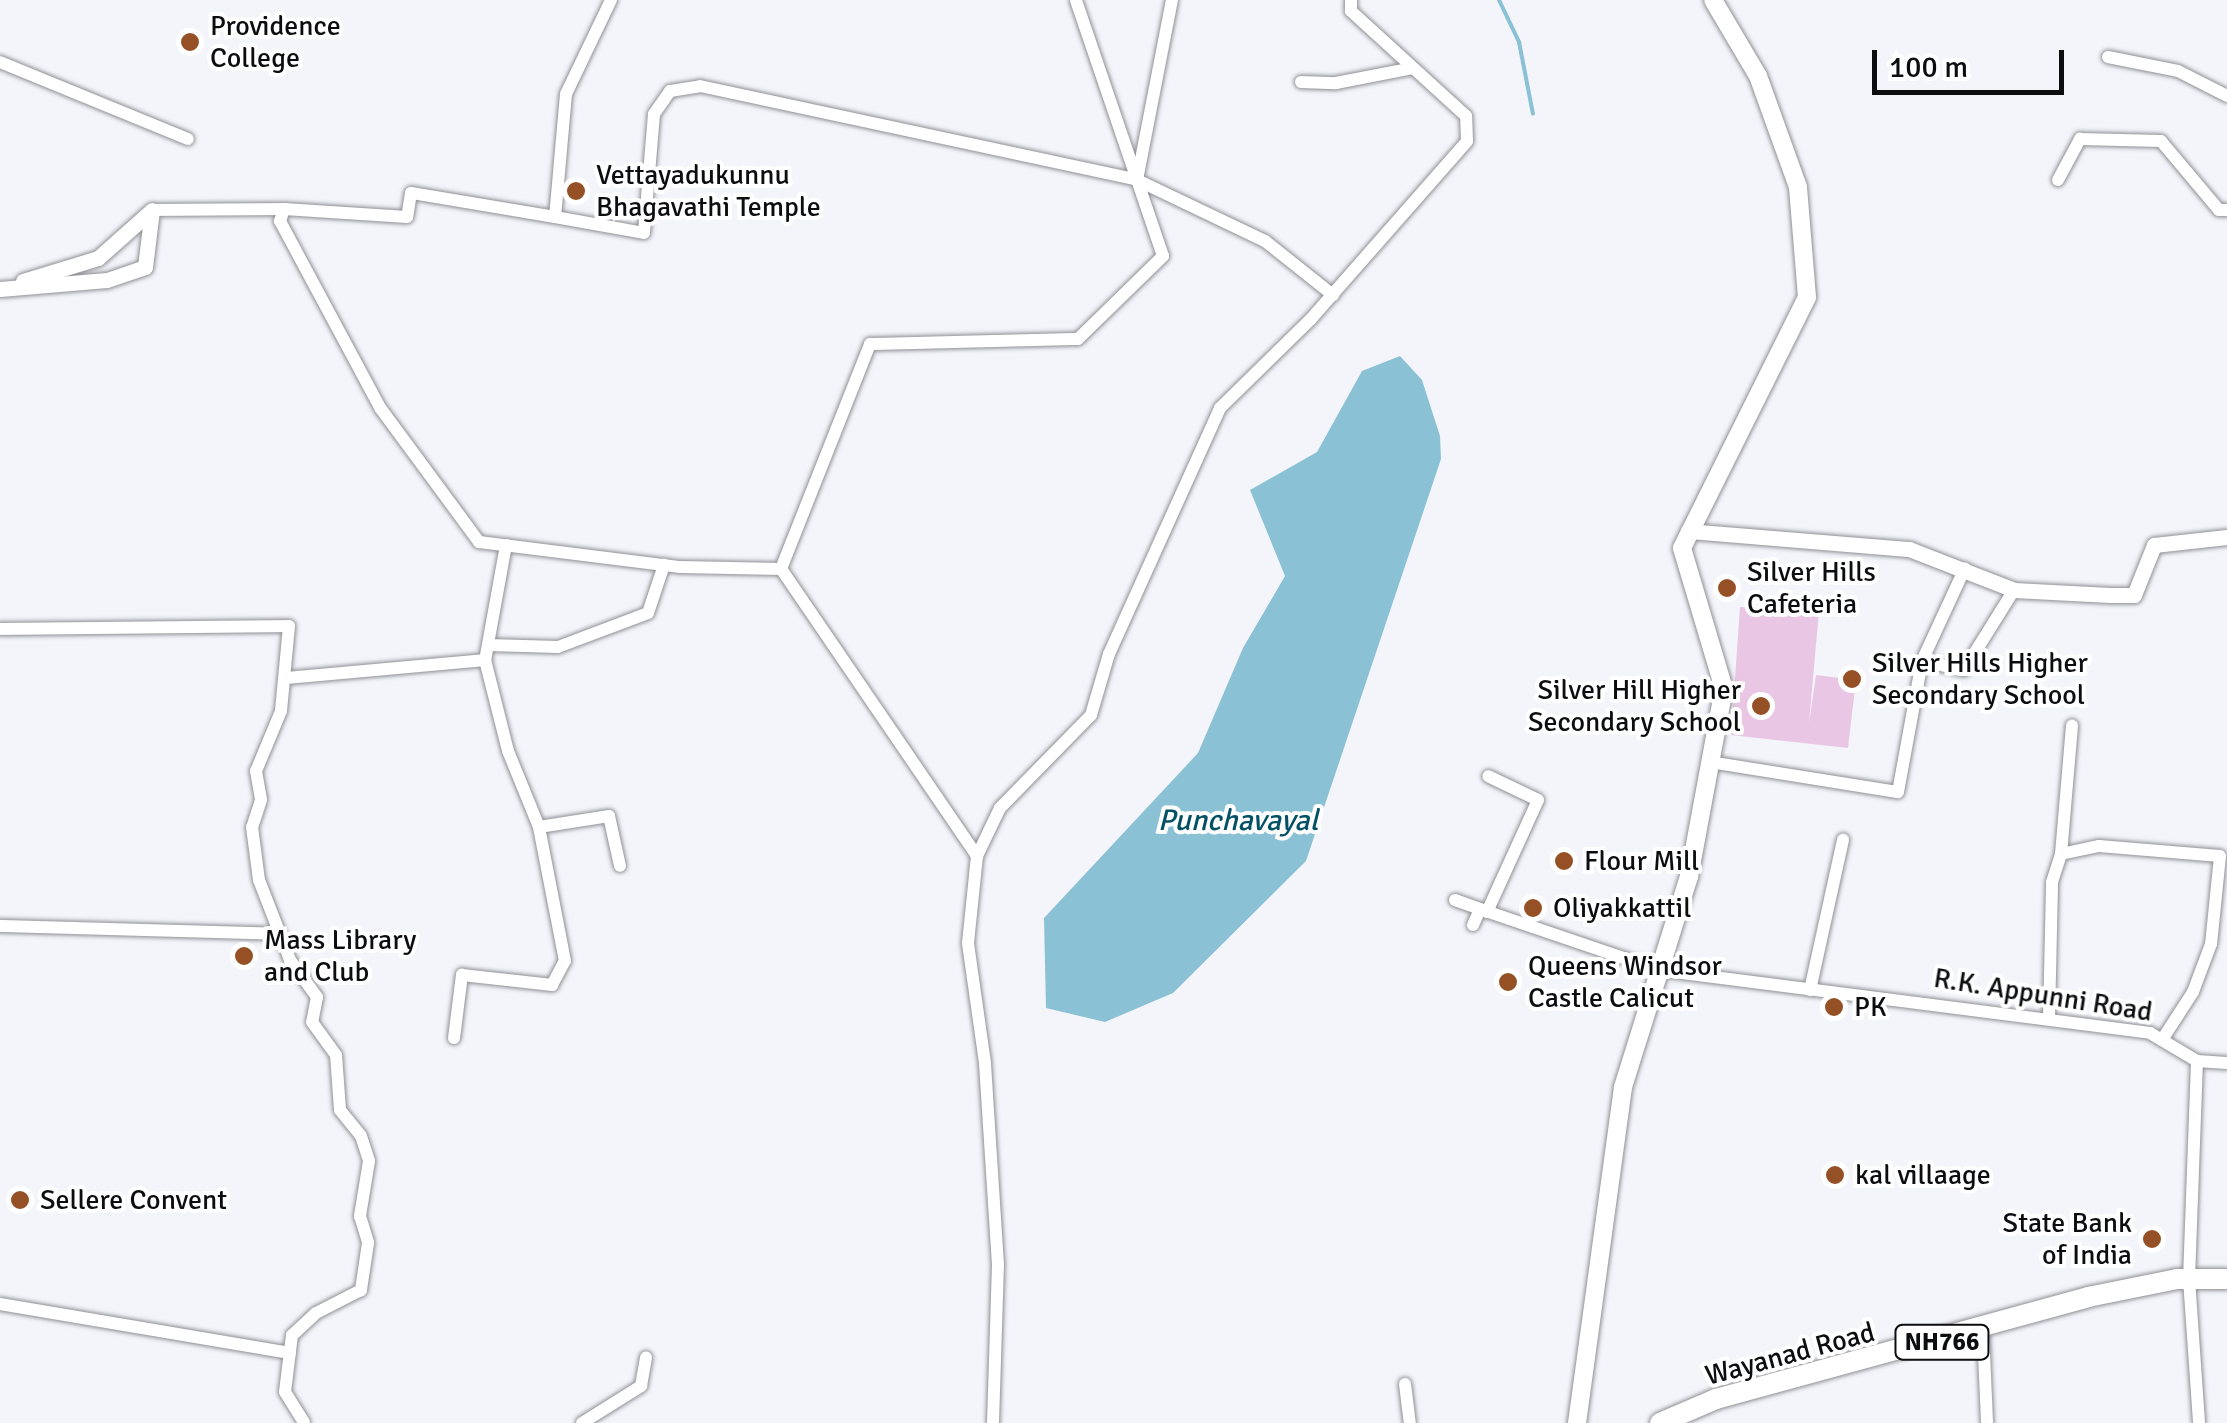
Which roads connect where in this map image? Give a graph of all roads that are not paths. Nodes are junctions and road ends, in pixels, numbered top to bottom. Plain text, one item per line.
1 (611, 0) edge
2 (1076, 0) edge
3 (1172, 0) edge
4 (1352, 0) edge
5 (1712, 0) edge
6 (2108, 57) dead end
7 (0, 62) edge
8 (1413, 68) junction
9 (1302, 82) dead end
10 (2227, 96) edge
11 (188, 138) dead end
12 (1137, 180) junction
13 (2058, 180) dead end
14 (284, 209) junction
15 (152, 210) junction
16 (2227, 210) edge
17 (555, 217) junction
18 (0, 288) edge
19 (1333, 295) junction
20 (1688, 531) junction
21 (2227, 537) edge
22 (506, 545) junction
23 (664, 565) junction
24 (781, 568) junction
25 (1964, 568) junction
26 (2014, 590) junction
27 (0, 629) edge
28 (488, 645) junction
29 (485, 660) junction
30 (1922, 660) junction
31 (288, 678) junction
32 (2072, 725) dead end
33 (1710, 762) junction
34 (1488, 776) dead end
35 (539, 827) junction
36 (1844, 840) dead end
37 (2062, 854) junction
38 (977, 856) junction
39 (2224, 856) edge
40 (620, 866) dead end
41 (1455, 900) dead end
42 (1483, 910) junction
43 (1473, 925) dead end
44 (0, 926) edge
45 (280, 934) junction
46 (1659, 970) junction
47 (1810, 990) junction
48 (2049, 1018) junction
49 (454, 1038) dead end
50 (2162, 1040) junction
51 (2197, 1061) junction
52 (2227, 1063) edge
53 (2189, 1279) junction
54 (2227, 1279) edge
55 (0, 1304) edge
56 (1983, 1330) junction
57 (290, 1353) junction
58 (646, 1357) dead end
59 (1405, 1384) dead end
60 (304, 1423) edge
61 (582, 1423) edge
62 (993, 1423) edge
63 (1410, 1423) edge
64 (1577, 1423) edge
65 (1660, 1423) edge
66 (1987, 1423) edge
67 (2199, 1423) edge

1 - 17 street
2 - 12 street
3 - 12 street
4 - 8 street
5 - 20 main road
6 - 10 street
7 - 11 street
8 - 9 street
8 - 19 street
12 - 17 street
12 - 19 street
12 - 24 street
13 - 16 street
14 - 15 street
14 - 17 street
14 - 22 street
15 - 18 street
15 - 18 street
19 - 38 street
20 - 25 street
20 - 33 main road
21 - 26 street
22 - 23 street
22 - 28 street
23 - 24 street
23 - 28 street
24 - 38 street
25 - 26 street
25 - 30 street
26 - 30 street
27 - 31 street
28 - 29 street
29 - 31 street
29 - 35 street
30 - 33 street
31 - 45 street
32 - 37 street
33 - 46 main road
34 - 42 street
35 - 40 street
35 - 49 street
36 - 47 street
37 - 39 street
37 - 48 street
38 - 62 street
39 - 50 street
41 - 42 street, R.K. Appunni Road
42 - 43 street
42 - 46 street, R.K. Appunni Road
44 - 45 street
45 - 57 street
46 - 47 street, R.K. Appunni Road
46 - 64 main road
47 - 48 street, R.K. Appunni Road
48 - 50 street, R.K. Appunni Road
50 - 51 street, R.K. Appunni Road
51 - 52 street
51 - 53 street
53 - 54 highway, Wayanad Road / NH766
53 - 56 highway, Wayanad Road / NH766
53 - 67 street
55 - 57 street
56 - 65 highway, Wayanad Road / NH766
56 - 66 street
57 - 60 street
58 - 61 street
59 - 63 street

